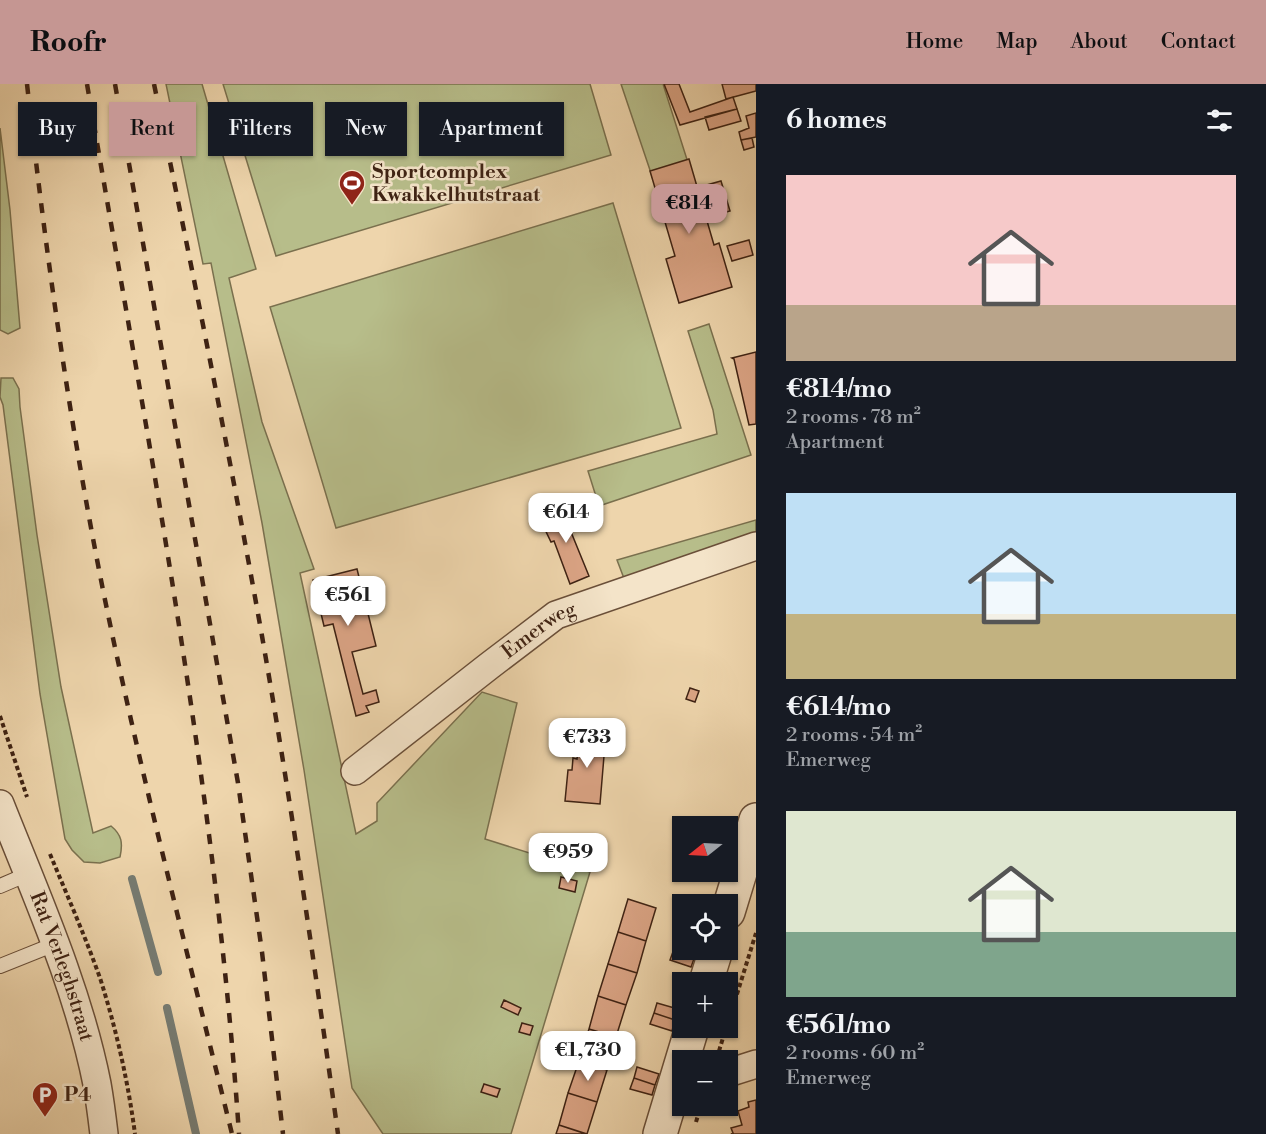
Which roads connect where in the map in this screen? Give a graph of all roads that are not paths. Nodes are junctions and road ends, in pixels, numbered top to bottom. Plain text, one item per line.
1 (756, 546) edge
2 (356, 771) dead end
3 (0, 804) edge
4 (756, 820) edge
5 (28, 874) junction
6 (0, 886) edge
7 (733, 894) edge
8 (54, 940) junction
9 (0, 957) edge
10 (0, 966) edge
11 (756, 1064) edge
12 (738, 1070) edge
13 (672, 1097) edge
14 (104, 1134) edge
15 (660, 1134) edge

1 - 2 street, Emerweg
3 - 5 street, Rat Verleghstraat
4 - 7 street
5 - 6 lane
5 - 8 street, Rat Verleghstraat
8 - 9 lane
8 - 10 lane
8 - 14 street, Rat Verleghstraat
11 - 12 street
13 - 15 street

